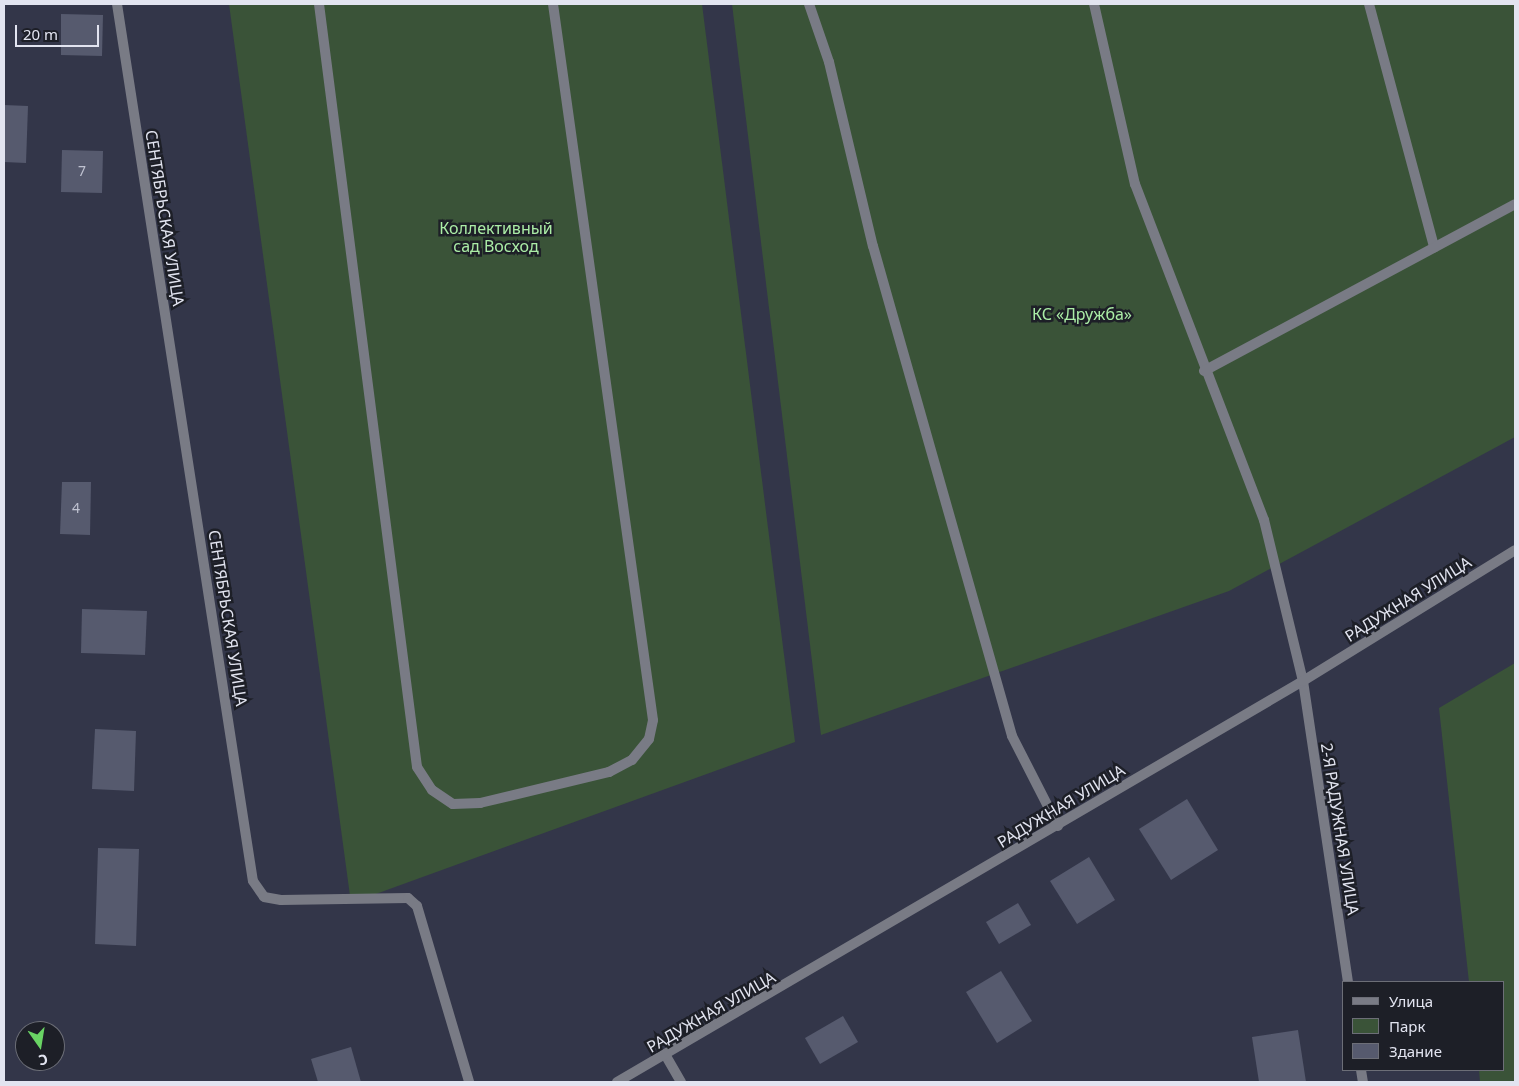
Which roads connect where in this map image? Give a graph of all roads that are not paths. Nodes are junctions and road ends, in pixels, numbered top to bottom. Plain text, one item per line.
1 (117, 4) edge
2 (319, 4) edge
3 (553, 4) edge
4 (809, 4) edge
5 (1094, 4) edge
6 (1369, 4) edge
7 (1515, 204) edge
8 (1434, 247) junction
9 (1204, 371) junction
10 (1515, 550) edge
11 (1303, 681) junction
12 (1058, 826) junction
13 (1348, 981) edge
14 (666, 1056) junction
15 (469, 1082) edge
16 (617, 1082) edge
17 (681, 1082) edge

1 - 15 street, СЕНТЯБРЬСКАЯ УЛИЦА
2 - 3 street
4 - 12 street
5 - 9 street, 2-Я РАДУЖНАЯ УЛИЦА
6 - 8 street
7 - 8 street
8 - 9 street
9 - 11 street, 2-Я РАДУЖНАЯ УЛИЦА
10 - 11 street, РАДУЖНАЯ УЛИЦА
11 - 12 street, РАДУЖНАЯ УЛИЦА
11 - 13 street, 2-Я РАДУЖНАЯ УЛИЦА
12 - 14 street, РАДУЖНАЯ УЛИЦА
14 - 16 street, РАДУЖНАЯ УЛИЦА
14 - 17 street

